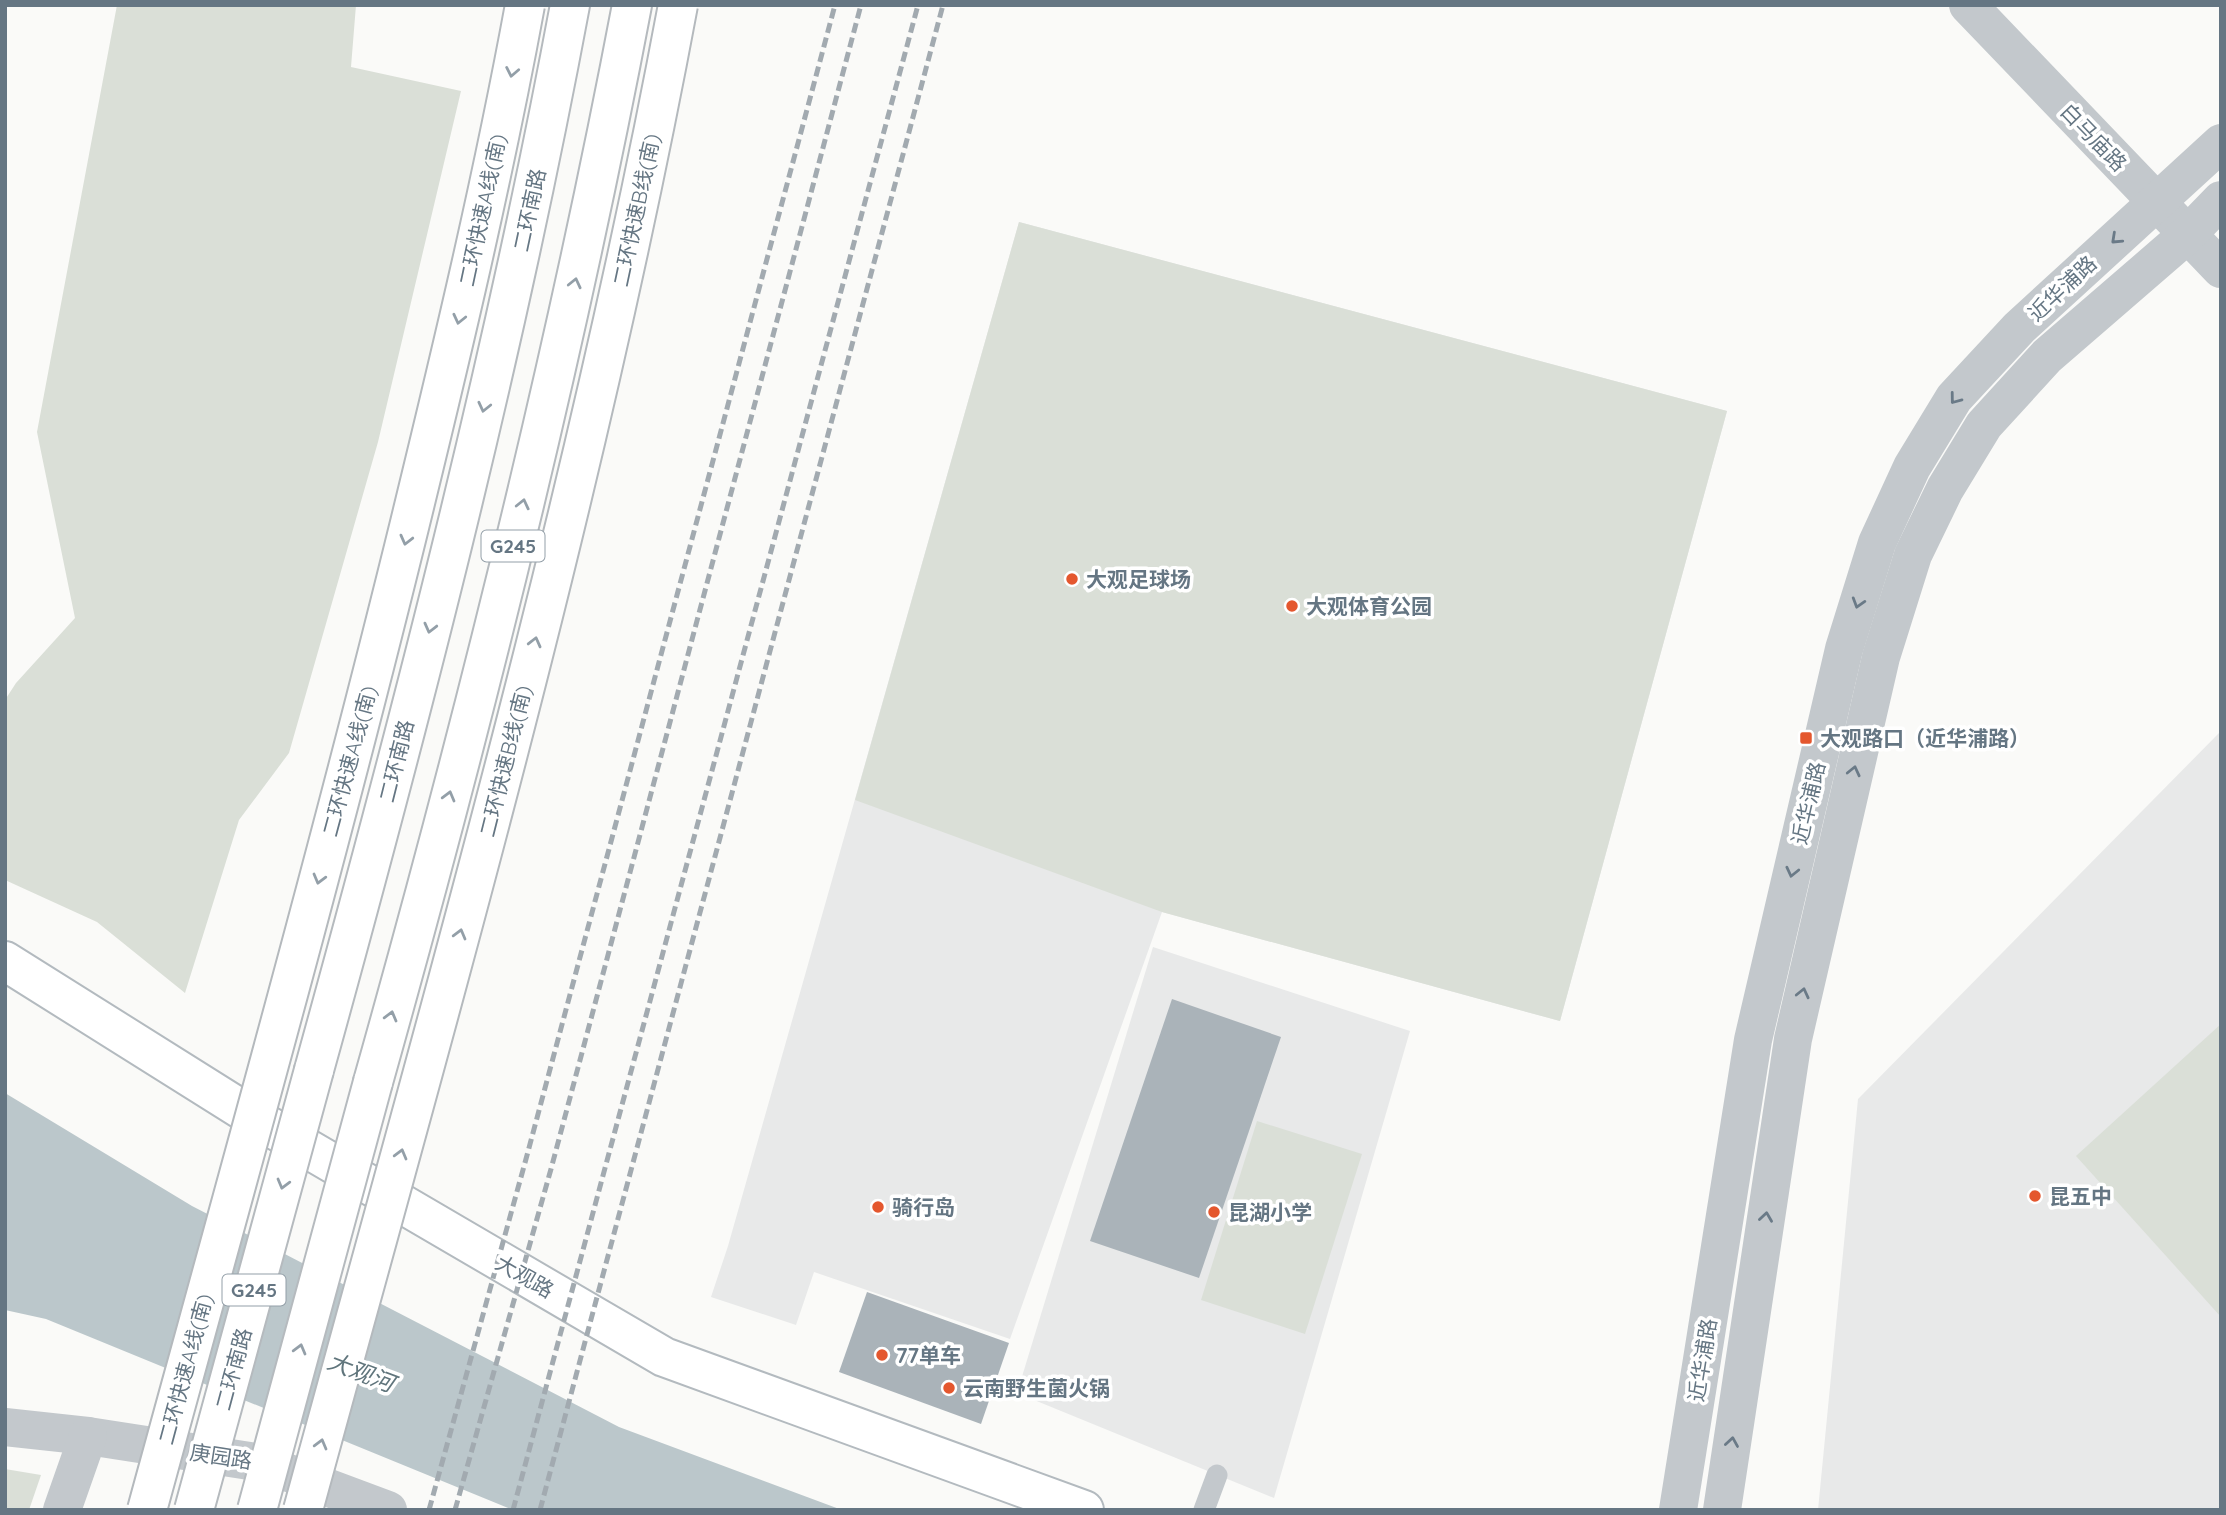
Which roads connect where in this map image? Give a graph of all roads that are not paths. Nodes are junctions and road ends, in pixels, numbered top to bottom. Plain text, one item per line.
1 (525, 5) edge
2 (570, 5) edge
3 (632, 5) edge
4 (678, 5) edge
5 (1968, 5) edge
6 (2221, 143) edge
7 (2221, 200) edge
8 (2156, 202) junction
9 (2187, 235) junction
10 (2221, 269) edge
11 (5, 961) edge
12 (5, 1427) edge
13 (88, 1436) junction
14 (1217, 1475) dead end
15 (62, 1510) edge
16 (147, 1510) edge
17 (194, 1510) edge
18 (257, 1510) edge
19 (303, 1510) edge
20 (388, 1510) edge
21 (1084, 1510) edge
22 (1204, 1510) edge
23 (1678, 1510) edge
24 (1721, 1510) edge

1 -> 16 main road, 二环快速A线(南), bridge
2 -> 17 main road, 二环南路 / G245, bridge
18 -> 3 main road, G245, bridge
19 -> 4 main road, 二环快速B线(南), bridge
5 - 8 street, 白马庙路
6 - 8 street, 近华浦路
7 - 9 street, 近华浦路
8 - 9 street, 白马庙路
8 -> 23 street, 近华浦路
9 - 10 street, 白马庙路
24 -> 9 street, 近华浦路
11 - 21 main road, 大观路
12 - 13 street, 庚园路
13 - 15 street
13 - 20 street, 庚园路
14 - 22 lane

